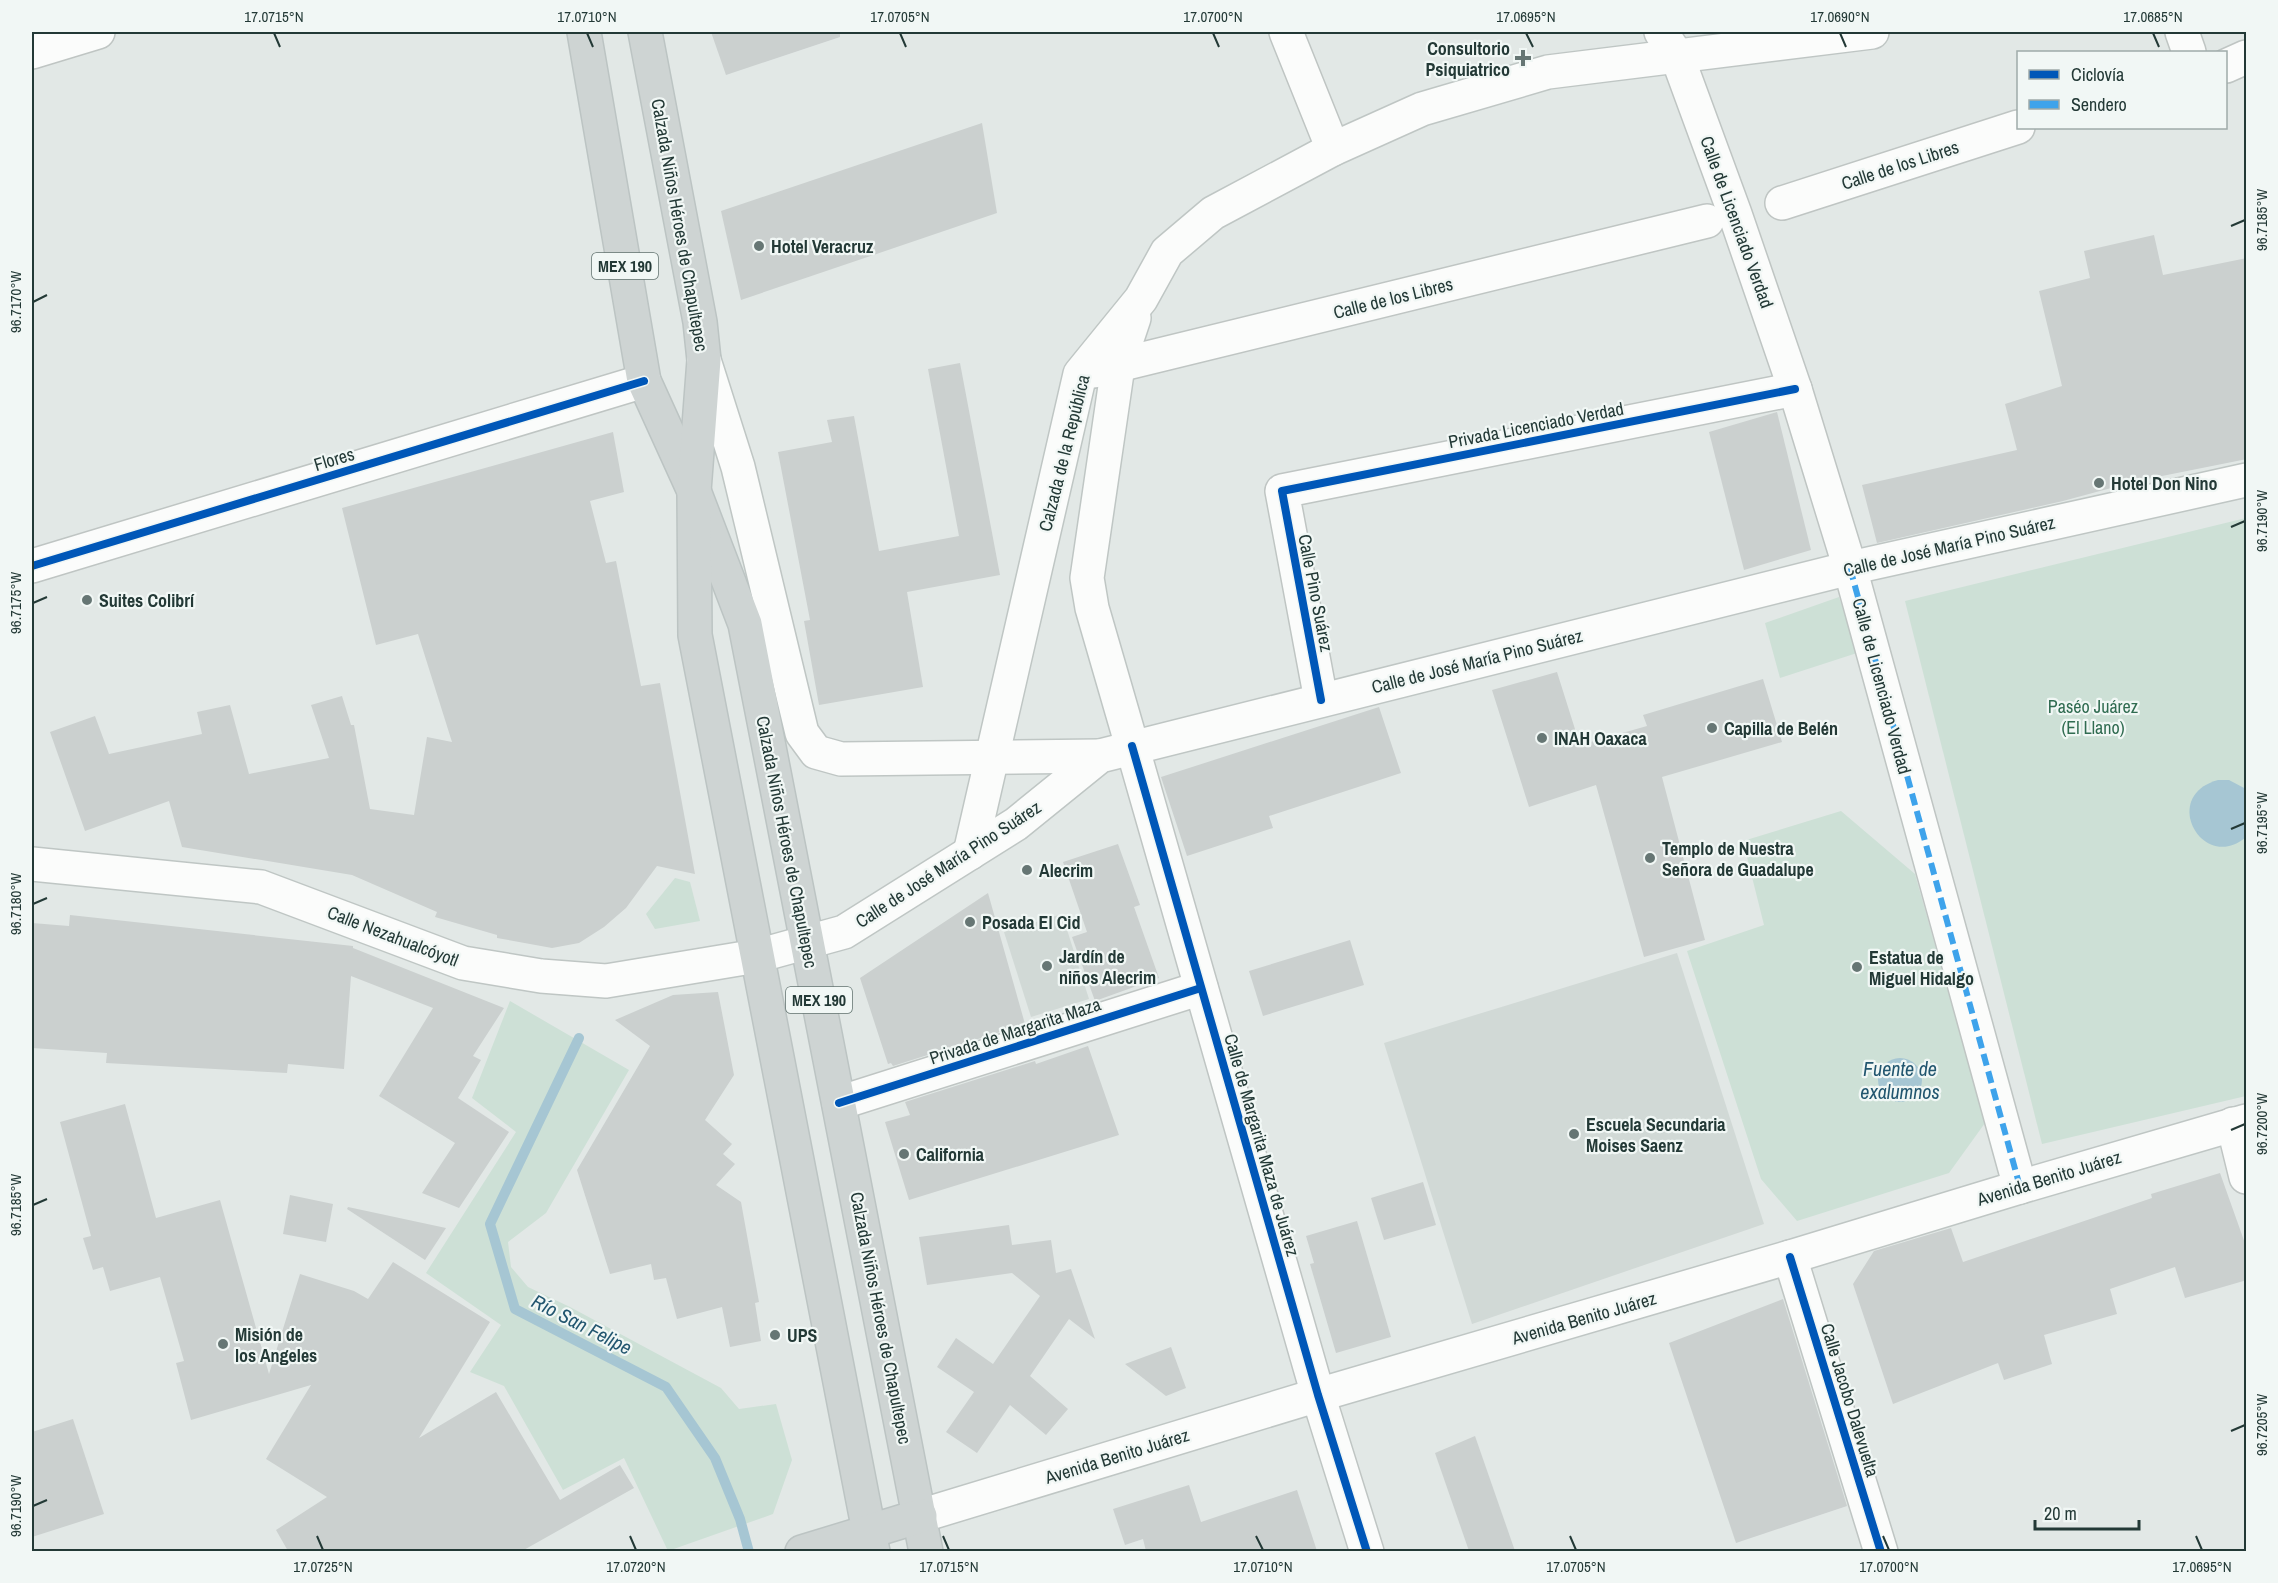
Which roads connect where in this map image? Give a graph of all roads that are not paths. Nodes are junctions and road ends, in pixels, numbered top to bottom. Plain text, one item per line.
1 (98, 32) edge
2 (584, 32) edge
3 (645, 32) edge
4 (1286, 32) edge
5 (1872, 32) edge
6 (2182, 32) edge
7 (1669, 44) edge
8 (2190, 51) edge
9 (32, 52) edge
10 (2247, 57) edge
11 (2227, 66) edge
12 (2017, 128) edge
13 (1333, 148) junction
14 (1782, 203) dead end
15 (1707, 221) dead end
16 (1141, 299) junction
17 (704, 360) junction
18 (1118, 366) junction
19 (1080, 374) junction
20 (644, 381) junction
21 (1795, 389) junction
22 (2247, 480) edge
23 (694, 491) junction
24 (1282, 491) joint
25 (32, 566) edge
26 (1850, 568) junction
27 (1321, 700) junction
28 (1132, 746) junction
29 (1100, 756) junction
30 (992, 757) junction
31 (970, 853) junction
32 (32, 864) edge
33 (807, 942) junction
34 (757, 956) junction
35 (1201, 988) junction
36 (839, 1103) junction
37 (2240, 1122) edge
38 (2247, 1177) edge
39 (2020, 1186) junction
40 (1790, 1257) junction
41 (1318, 1395) junction
42 (920, 1516) junction
43 (871, 1541) edge
44 (802, 1551) edge
45 (926, 1551) edge
46 (1367, 1551) edge
47 (1881, 1551) edge

1 - 9 main road
2 - 20 main road, Calzada Niños Héroes de Chapultepec / MEX 190
3 - 17 main road, Calzada Niños Héroes de Chapultepec / MEX 190
4 - 13 main road
5 - 7 main road
6 - 8 main road
7 - 13 main road
7 - 21 main road, Calle de Licenciado Verdad
10 - 11 main road
12 - 14 main road, Calle de los Libres
13 - 16 main road
15 - 18 main road, Calle de los Libres
16 - 18 main road, Calzada de la República
16 - 19 main road, Calzada de la República
17 - 23 main road, Calzada Niños Héroes de Chapultepec / MEX 190
17 - 30 main road
18 - 19 main road, Calle de los Libres
18 - 28 main road, Calzada de la República
19 - 30 main road, Calzada de la República
20 - 23 main road, Calzada Niños Héroes de Chapultepec / MEX 190
20 - 25 main road, Flores
21 - 24 main road, Privada Licenciado Verdad
21 - 26 main road, Calle de Licenciado Verdad
22 - 26 main road, Calle de José María Pino Suárez
23 - 33 main road, Calzada Niños Héroes de Chapultepec / MEX 190
23 - 34 main road, Calzada Niños Héroes de Chapultepec / MEX 190
24 - 27 main road, Calle Pino Suárez
26 - 27 main road, Calle de José María Pino Suárez
26 - 39 main road, Calle de Licenciado Verdad
27 - 28 main road, Calle de José María Pino Suárez
28 - 29 main road, Calle de José María Pino Suárez
28 - 35 main road, Calle de Margarita Maza de Juárez
29 - 30 main road
29 - 31 main road, Calle de José María Pino Suárez
30 - 31 main road, Calzada de la República
31 - 33 main road, Calle de José María Pino Suárez
32 - 34 main road, Calle Nezahualcóyotl
33 - 34 main road, Calle de José María Pino Suárez
33 - 36 main road, Calzada Niños Héroes de Chapultepec / MEX 190
34 - 43 main road, Calzada Niños Héroes de Chapultepec / MEX 190
35 - 36 main road, Privada de Margarita Maza
35 - 41 main road, Calle de Margarita Maza de Juárez
36 - 42 main road, Calzada Niños Héroes de Chapultepec / MEX 190
37 - 38 main road
37 - 39 main road, Avenida Benito Juárez
39 - 40 main road, Avenida Benito Juárez
40 - 41 main road, Avenida Benito Juárez
40 - 47 main road, Calle Jacobo Dalevuelta
41 - 42 main road, Avenida Benito Juárez
41 - 46 main road, Calle de Margarita Maza de Juárez
42 - 43 main road
42 - 45 main road, Calzada Niños Héroes de Chapultepec / MEX 190
43 - 44 main road

